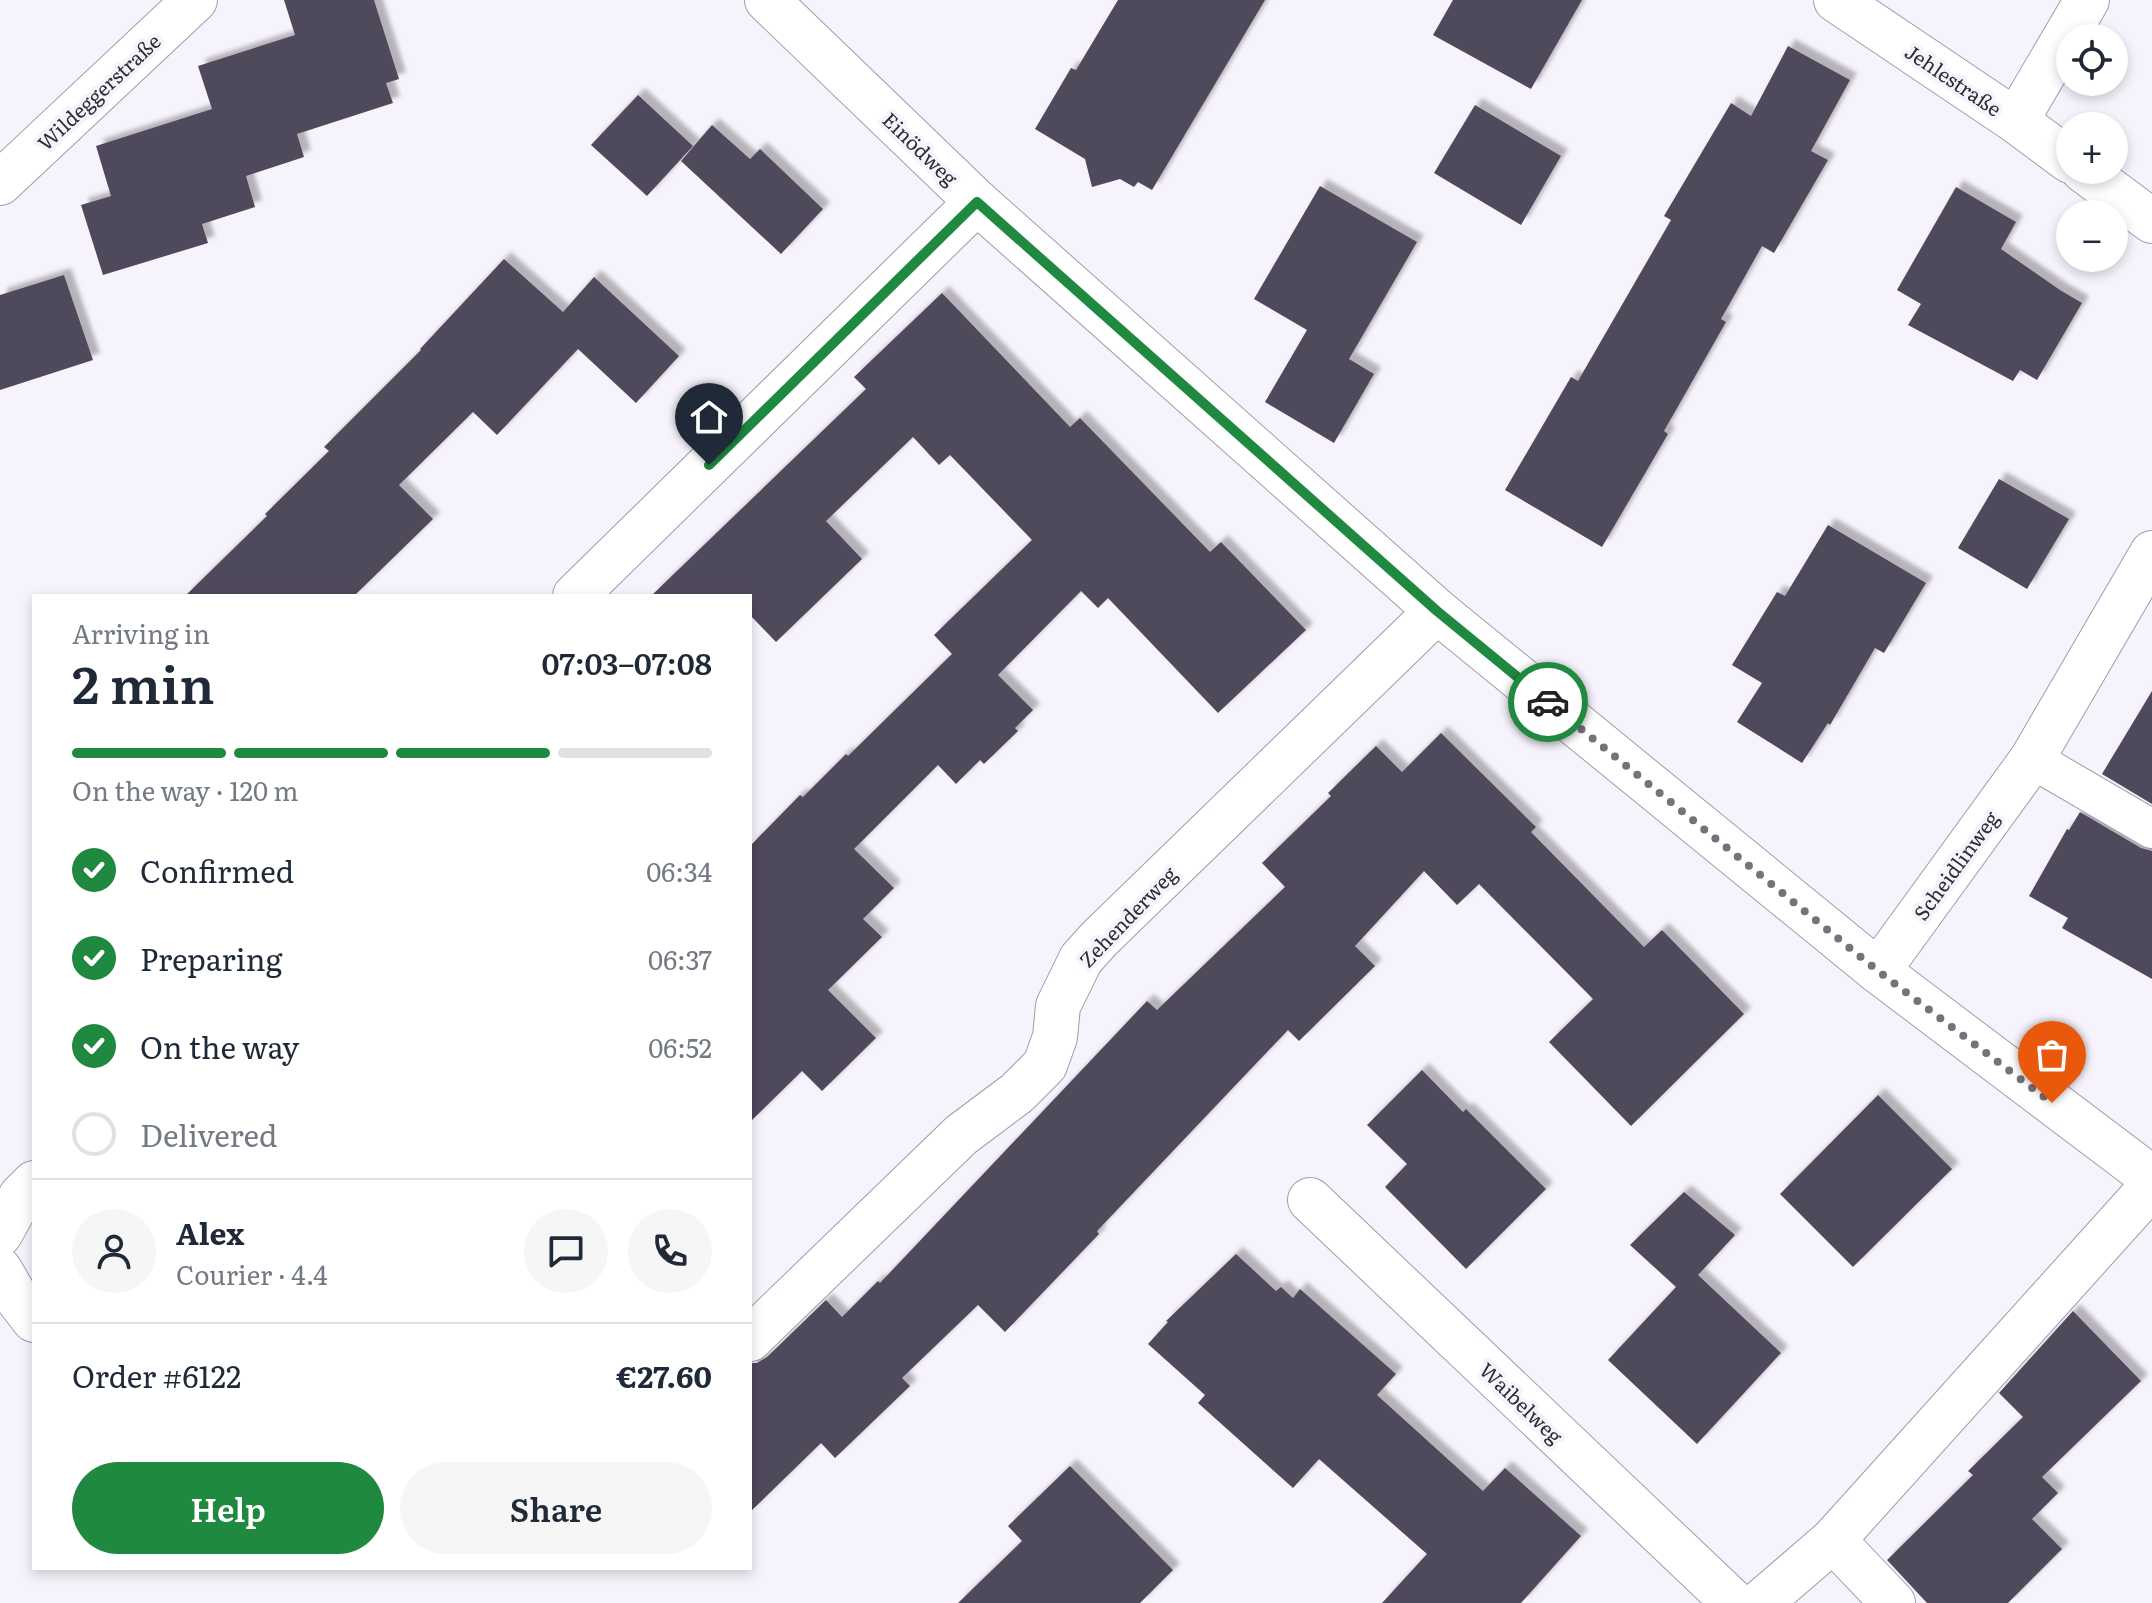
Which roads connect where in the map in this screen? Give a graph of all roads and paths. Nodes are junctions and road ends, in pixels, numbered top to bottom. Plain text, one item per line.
1 (195, 0) edge
2 (767, 0) edge
3 (1836, 0) edge
4 (2087, 0) edge
5 (2016, 121) junction
6 (2056, 151) edge
7 (0, 183) edge
8 (2102, 184) edge
9 (977, 202) junction
10 (2152, 221) edge
11 (2152, 553) edge
12 (577, 594) edge
13 (1437, 611) junction
14 (2032, 759) junction
15 (2152, 829) edge
16 (1878, 971) junction
17 (2152, 1178) edge
18 (32, 1185) edge
19 (2152, 1186) edge
20 (1310, 1200) dead end
21 (0, 1234) edge
22 (0, 1270) edge
23 (32, 1317) edge
24 (752, 1337) edge
25 (1833, 1540) junction
26 (1734, 1603) edge
27 (1760, 1603) edge
28 (1893, 1603) edge

1 - 7 street, Wildeggerstraße
2 - 9 street, Einödweg
3 - 5 street, Jehlestraße
4 - 5 street
5 - 6 street, Jehlestraße
8 - 10 street
9 - 12 street
9 - 13 street, Einödweg
11 - 14 street, Scheidlinweg
13 - 16 street, Einödweg
13 - 24 street, Zehenderweg
14 - 15 lane
14 - 16 street, Scheidlinweg
16 - 17 street, Einödweg
18 - 21 street
19 - 25 street
20 - 26 street, Waibelweg
22 - 23 street
25 - 27 street
25 - 28 street

